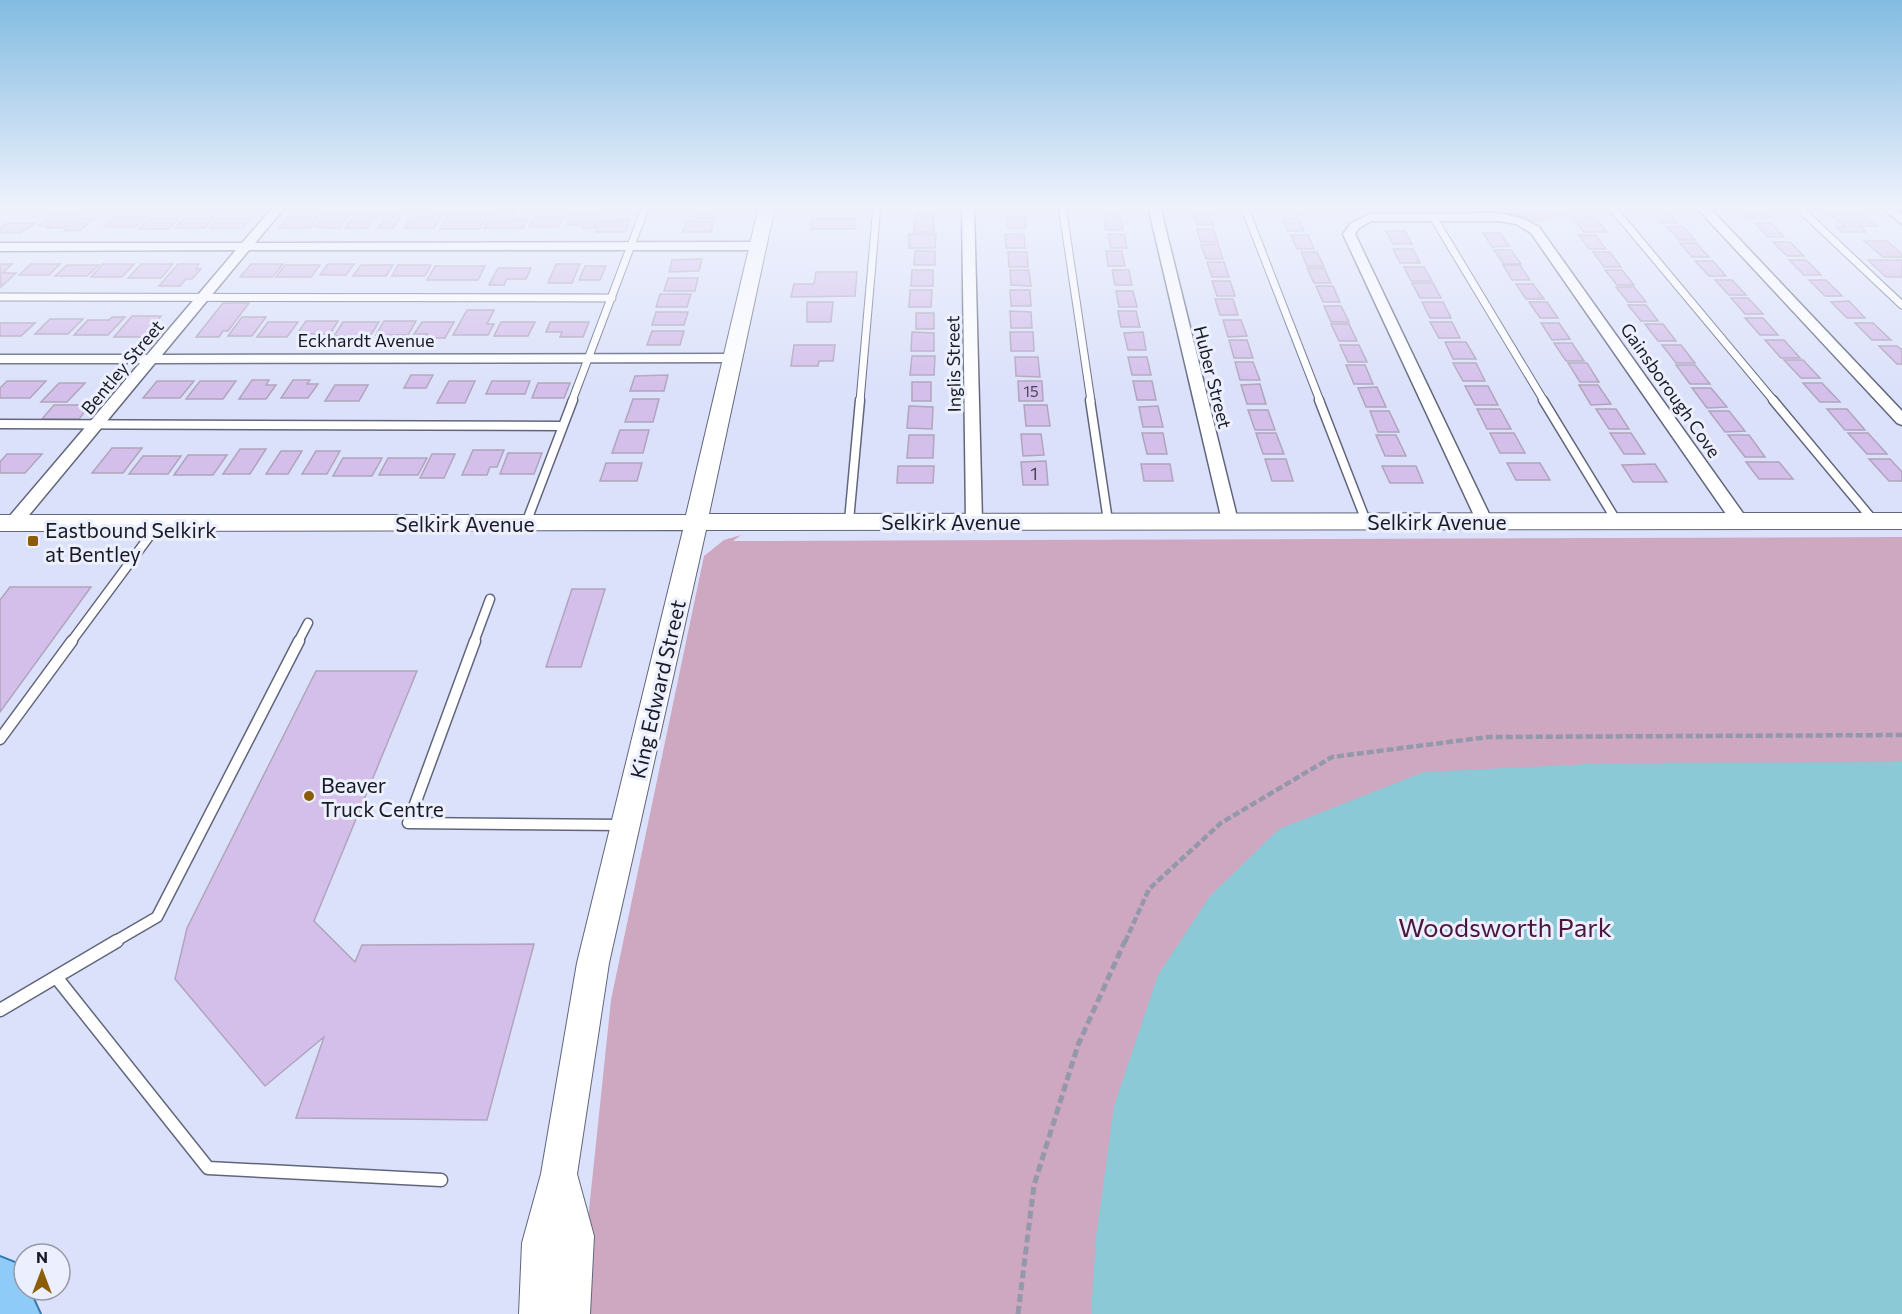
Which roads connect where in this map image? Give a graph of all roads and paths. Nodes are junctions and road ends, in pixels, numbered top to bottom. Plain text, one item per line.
1 (228, 267) edge
2 (623, 267) edge
3 (753, 267) edge
4 (872, 267) edge
5 (969, 267) edge
6 (1071, 267) edge
7 (1169, 267) edge
8 (1268, 267) edge
9 (1365, 267) edge
10 (1464, 267) edge
11 (1562, 267) edge
12 (1662, 267) edge
13 (1759, 267) edge
14 (1862, 267) edge
15 (0, 297) edge
16 (203, 297) junction
17 (612, 298) junction
18 (1902, 305) edge
19 (152, 358) junction
20 (589, 358) junction
21 (733, 358) junction
22 (0, 359) edge
23 (1902, 420) edge
24 (0, 424) edge
25 (96, 425) junction
26 (563, 426) junction
27 (1484, 520) junction
28 (1616, 520) junction
29 (1739, 520) junction
30 (849, 521) junction
31 (974, 521) junction
32 (1108, 521) junction
33 (1230, 521) junction
34 (1366, 521) junction
35 (1873, 521) junction
36 (1902, 521) edge
37 (160, 522) junction
38 (696, 522) junction
39 (7, 523) edge
40 (526, 523) junction
41 (490, 599) dead end
42 (308, 623) dead end
43 (1902, 735) edge
44 (0, 739) edge
45 (625, 825) junction
46 (56, 977) junction
47 (0, 1010) edge
48 (560, 1174) junction
49 (441, 1180) dead end
50 (0, 1278) edge
51 (18, 1314) edge
52 (538, 1314) edge
53 (571, 1314) edge
54 (1018, 1314) edge

1 - 16 street, Bentley Street
2 - 17 lane
3 - 21 street, King Edward Street
4 - 30 lane
5 - 31 street, Inglis Street
6 - 32 lane
7 - 33 street, Huber Street
8 - 34 lane
9 - 27 street, Gainsborough Cove
10 - 28 lane
11 - 29 street, Gainsborough Cove
12 - 35 lane
13 - 23 street
14 - 18 lane
15 - 16 lane
16 - 17 lane
16 - 19 street, Bentley Street
17 - 20 lane
19 - 20 street, Eckhardt Avenue
19 - 22 street, Eckhardt Avenue
19 - 25 street, Bentley Street
20 - 21 street, Eckhardt Avenue
20 - 26 lane
21 - 38 street, King Edward Street
24 - 25 lane
25 - 26 lane
25 - 39 street, Bentley Street
26 - 40 lane
27 - 28 street, Selkirk Avenue
27 - 34 street, Selkirk Avenue
28 - 29 street, Selkirk Avenue
29 - 35 street, Selkirk Avenue
30 - 31 street, Selkirk Avenue
30 - 38 street, Selkirk Avenue
31 - 32 street, Selkirk Avenue
32 - 33 street, Selkirk Avenue
33 - 34 street, Selkirk Avenue
35 - 36 street, Selkirk Avenue
37 - 39 street, Selkirk Avenue
37 - 40 street, Selkirk Avenue
37 - 44 lane
38 - 40 street, Selkirk Avenue
38 - 45 street, King Edward Street
41 - 45 lane
42 - 46 lane
43 - 54 path
45 - 48 street, King Edward Street
46 - 47 lane
46 - 49 lane
48 - 52 street, King Edward Street
48 - 53 street, King Edward Street
50 - 51 main road

